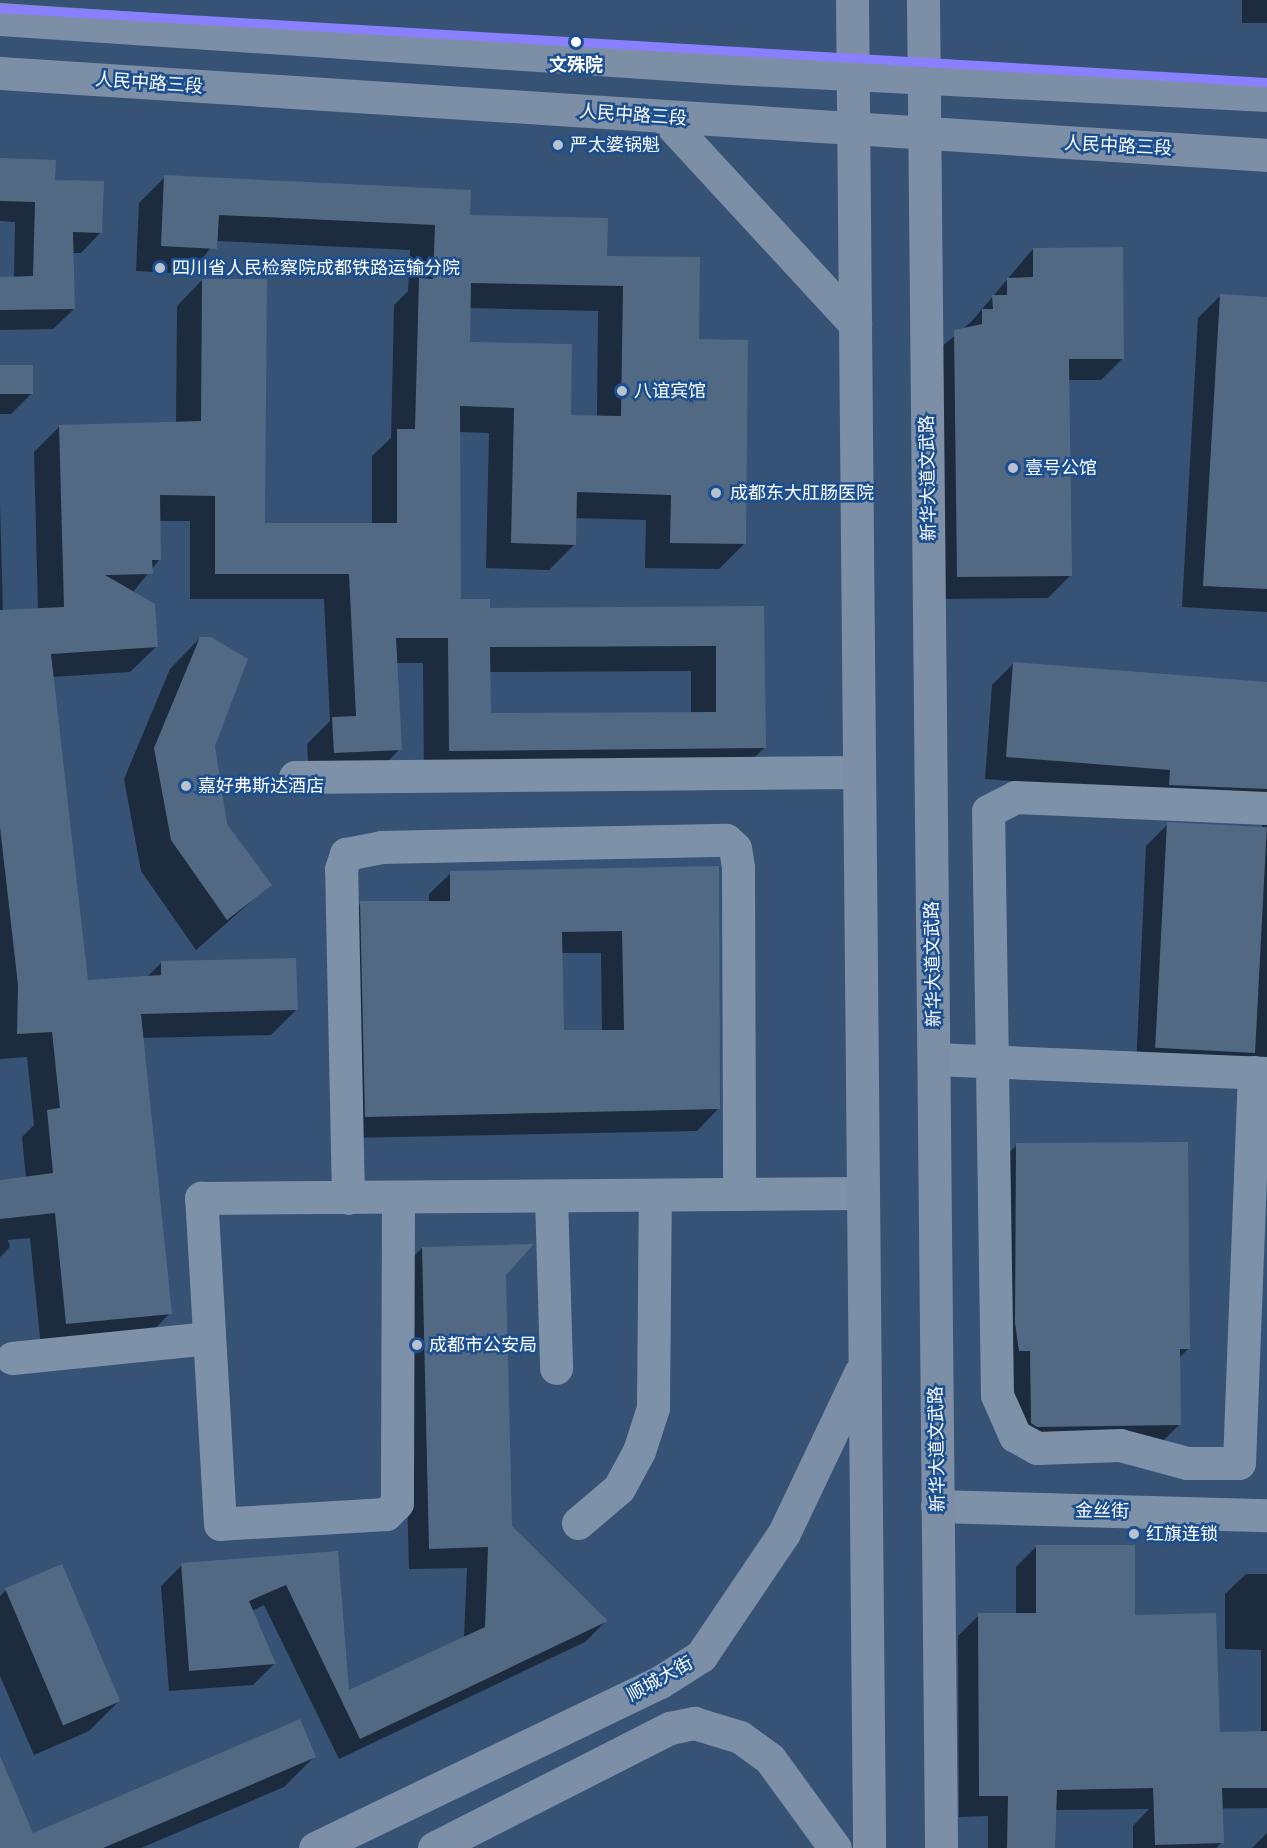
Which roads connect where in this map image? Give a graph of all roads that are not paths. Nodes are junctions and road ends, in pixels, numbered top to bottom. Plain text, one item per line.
1 (852, 0) edge
2 (923, 0) edge
3 (0, 19) edge
4 (0, 73) edge
5 (852, 75) junction
6 (924, 79) junction
7 (1267, 95) edge
8 (664, 117) junction
9 (853, 128) junction
10 (925, 134) junction
11 (1267, 155) edge
12 (855, 324) junction
13 (859, 772) junction
14 (296, 777) dead end
15 (1267, 808) edge
16 (934, 1059) junction
17 (992, 1061) junction
18 (1261, 1072) edge
19 (863, 1193) junction
20 (739, 1194) junction
21 (655, 1195) junction
22 (551, 1196) junction
23 (398, 1197) junction
24 (348, 1198) junction
25 (209, 1338) junction
26 (12, 1358) dead end
27 (864, 1363) junction
28 (556, 1368) dead end
29 (1219, 1465) junction
30 (938, 1506) junction
31 (1219, 1514) junction
32 (1267, 1515) edge
33 (578, 1523) dead end
34 (315, 1848) edge
35 (434, 1848) edge
36 (835, 1848) edge
37 (869, 1848) edge
38 (941, 1848) edge

1 - 5 main road
2 - 6 main road, 新华大道文武路
3 - 5 main road
4 - 8 main road, 人民中路三段
5 - 6 main road
5 - 9 main road
6 - 7 main road
6 - 10 main road, 新华大道文武路
8 - 9 main road, 人民中路三段
8 - 12 main road
9 - 10 main road, 人民中路三段
9 - 12 main road
10 - 11 main road, 人民中路三段
10 - 16 main road, 新华大道文武路
12 - 13 main road
13 - 14 street
13 - 19 main road
15 - 17 street
16 - 17 street
16 - 30 main road, 新华大道文武路
17 - 18 street
17 - 29 street
18 - 29 street
19 - 20 street
19 - 27 main road
20 - 21 street
20 - 24 street
21 - 22 street
21 - 33 street
22 - 23 street
22 - 28 street
23 - 24 street
23 - 25 street
24 - 25 street
25 - 26 street
27 - 34 main road, 顺城大街
27 - 37 main road
29 - 31 street
30 - 31 street, 金丝街
30 - 38 main road, 新华大道文武路
31 - 32 street, 金丝街
35 - 36 main road

